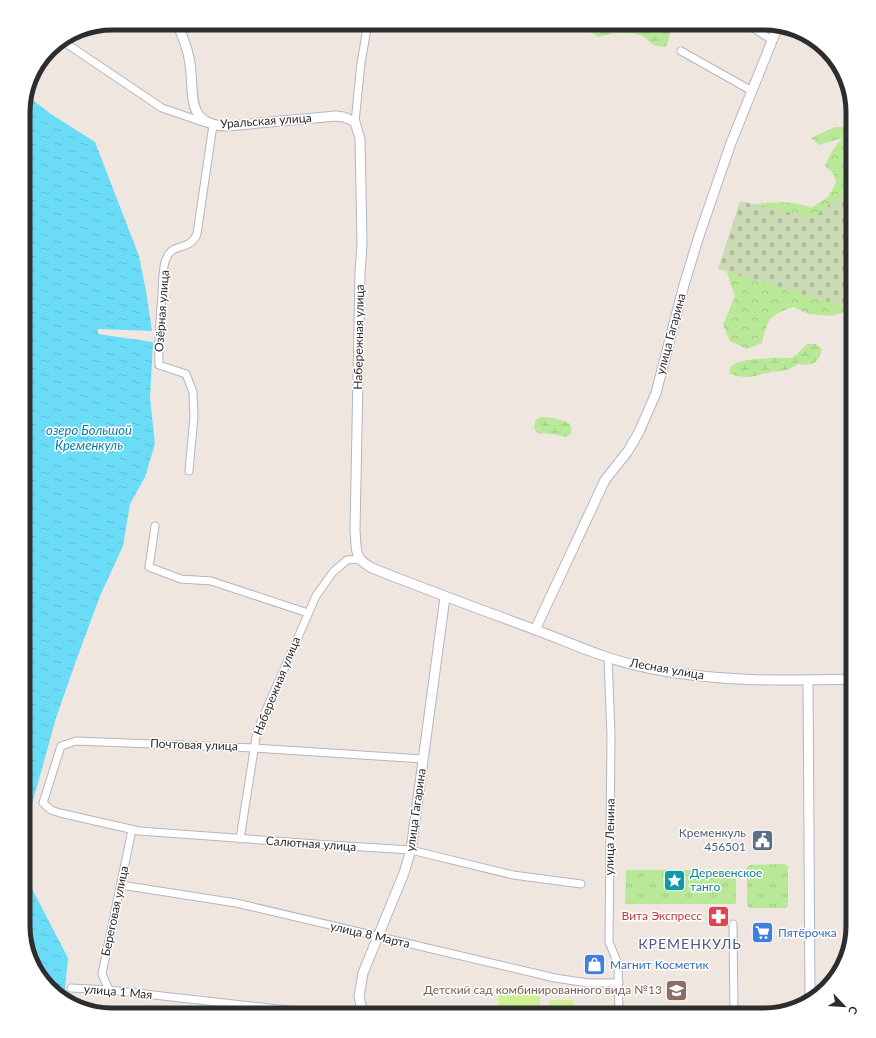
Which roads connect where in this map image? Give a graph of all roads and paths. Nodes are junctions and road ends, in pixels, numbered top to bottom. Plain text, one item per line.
1 (180, 30) edge
2 (367, 30) edge
3 (756, 30) edge
4 (776, 31) edge
5 (772, 40) junction
6 (66, 44) edge
7 (681, 51) dead end
8 (752, 91) junction
9 (352, 120) junction
10 (211, 124) junction
11 (188, 471) dead end
12 (155, 526) dead end
13 (359, 559) junction
14 (445, 597) junction
15 (308, 612) junction
16 (535, 630) junction
17 (608, 657) junction
18 (846, 678) edge
19 (808, 680) junction
20 (254, 748) junction
21 (423, 760) junction
22 (43, 803) joint
23 (132, 830) junction
24 (240, 839) junction
25 (411, 850) junction
26 (581, 884) dead end
27 (121, 885) junction
28 (733, 924) dead end
29 (378, 936) junction
30 (619, 984) junction
31 (71, 988) dead end
32 (109, 990) junction
33 (810, 994) edge
34 (262, 1006) joint
35 (278, 1008) edge
36 (361, 1008) edge
37 (619, 1008) edge
38 (734, 1008) edge

1 - 10 street
2 - 9 street
3 - 5 street
4 - 5 street, улица Гагарина
5 - 8 street, улица Гагарина
6 - 10 street, Уральская улица
7 - 8 street
8 - 16 street, улица Гагарина
9 - 10 street, Уральская улица
9 - 13 street, Набережная улица
10 - 11 street, Озёрная улица
12 - 15 street
13 - 14 street
13 - 15 street, Набережная улица
14 - 16 street, Лесная улица
14 - 21 street, улица Гагарина
15 - 20 street, Набережная улица
16 - 17 street, Лесная улица
17 - 19 street, Лесная улица
17 - 30 street, улица Ленина
18 - 19 street, Лесная улица
19 - 33 street
20 - 21 street, Почтовая улица
20 - 22 street, Почтовая улица
20 - 24 street, Набережная улица
21 - 25 street, улица Гагарина
22 - 23 street, Салютная улица
23 - 24 street, Салютная улица
23 - 27 street, Береговая улица
24 - 25 street, Салютная улица
25 - 26 street, Салютная улица
25 - 29 street, улица Гагарина
27 - 29 street, улица 8 Марта
27 - 32 street, Береговая улица
28 - 38 street
29 - 30 street, улица 8 Марта
29 - 36 street, улица Гагарина
30 - 37 street, улица Ленина
31 - 32 street, улица 1 Мая
32 - 34 street, улица 1 Мая
34 - 35 street, улица 1 Мая

